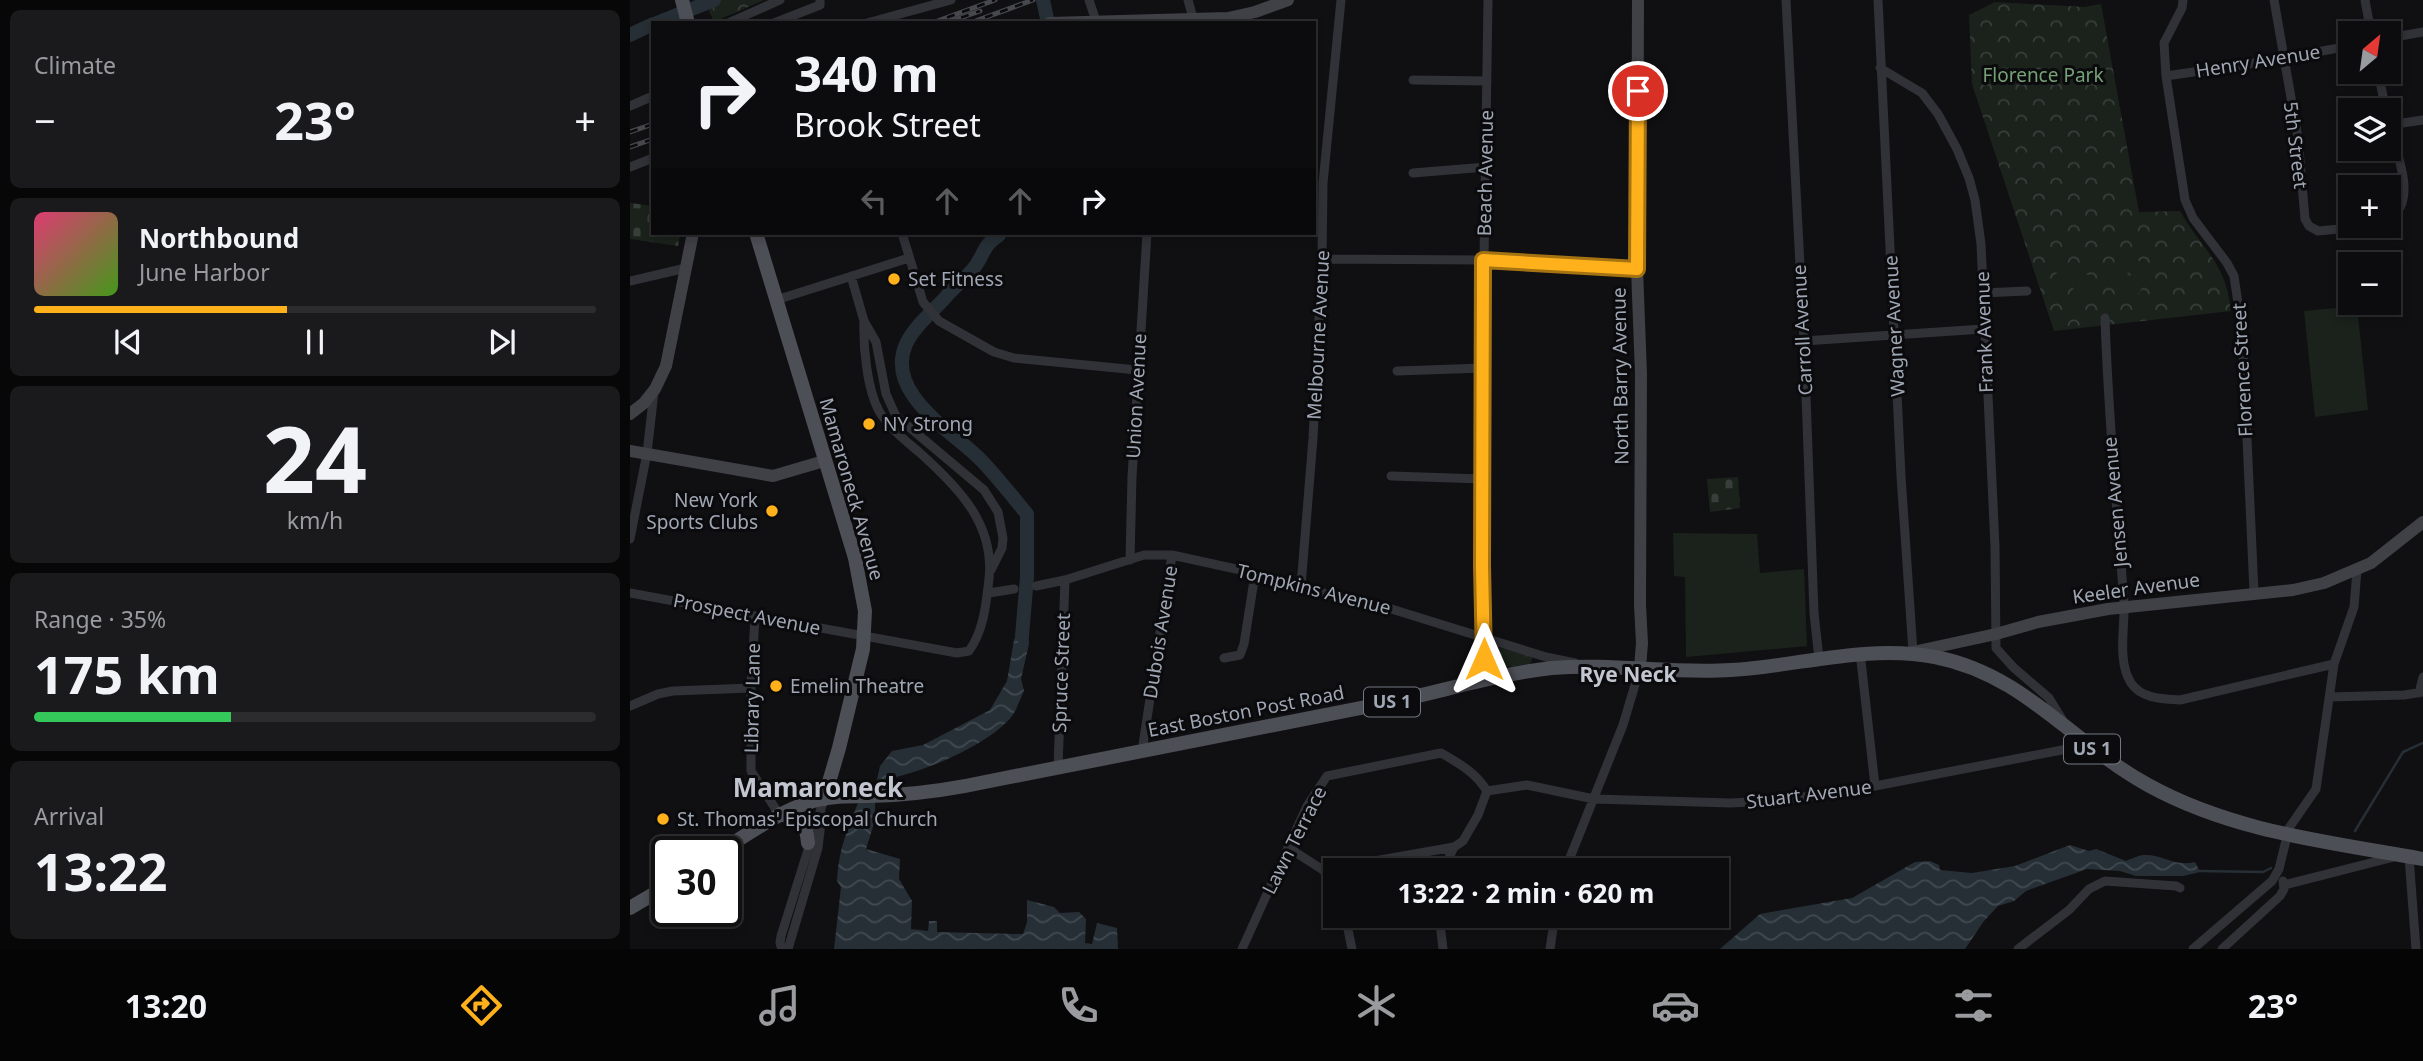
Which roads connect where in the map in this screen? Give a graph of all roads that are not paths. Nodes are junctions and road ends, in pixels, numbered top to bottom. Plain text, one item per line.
1 (780, 0) edge
2 (820, 0) edge
3 (951, 0) edge
4 (1089, 0) edge
5 (1188, 0) edge
6 (1288, 0) edge
7 (1341, 0) edge
8 (1488, 0) edge
9 (1638, 0) edge
10 (1786, 0) edge
11 (1878, 0) edge
12 (2183, 0) edge
13 (2274, 0) edge
14 (2365, 0) edge
15 (683, 3) edge
16 (1193, 18) junction
17 (688, 21) edge
18 (733, 21) edge
19 (779, 21) edge
20 (874, 21) edge
21 (1096, 21) joint
22 (1162, 21) edge
23 (2369, 21) edge
24 (2423, 32) edge
25 (2401, 36) edge
26 (2338, 48) edge
27 (2283, 58) junction
28 (1880, 68) junction
29 (2165, 76) junction
30 (1413, 80) dead end
31 (1487, 81) junction
32 (651, 97) edge
33 (630, 106) edge
34 (2423, 120) edge
35 (2401, 124) edge
36 (651, 159) edge
37 (2398, 161) edge
38 (630, 167) edge
39 (1486, 167) junction
40 (1413, 173) dead end
41 (1319, 183) edge
42 (2401, 202) edge
43 (2338, 229) edge
44 (693, 235) edge
45 (756, 235) edge
46 (903, 235) edge
47 (1147, 235) edge
48 (909, 258) junction
49 (1322, 259) junction
50 (1483, 260) junction
51 (686, 268) junction
52 (1637, 269) junction
53 (851, 276) junction
54 (630, 281) edge
55 (2027, 291) dead end
56 (1982, 293) junction
57 (776, 300) junction
58 (2105, 318) dead end
59 (864, 321) junction
60 (1983, 329) junction
61 (1894, 335) junction
62 (1804, 341) junction
63 (1484, 368) junction
64 (1137, 370) junction
65 (1397, 371) dead end
66 (655, 389) junction
67 (630, 414) edge
68 (630, 451) edge
69 (647, 453) junction
70 (824, 461) junction
71 (1391, 476) dead end
72 (1483, 479) junction
73 (2423, 522) edge
74 (630, 539) edge
75 (1172, 555) junction
76 (1130, 560) junction
77 (2357, 570) junction
78 (990, 572) junction
79 (1255, 574) junction
80 (1065, 580) junction
81 (1036, 586) dead end
82 (1301, 586) junction
83 (1014, 589) dead end
84 (2254, 592) junction
85 (630, 593) edge
86 (989, 593) junction
87 (2124, 607) junction
88 (755, 616) junction
89 (1996, 634) junction
90 (863, 636) junction
91 (1485, 636) junction
92 (1860, 652) junction
93 (1909, 652) junction
94 (1224, 658) dead end
95 (1819, 659) junction
96 (2334, 664) junction
97 (1589, 666) junction
98 (1640, 668) junction
99 (2423, 677) edge
100 (1484, 681) junction
101 (751, 688) junction
102 (2421, 692) edge
103 (2329, 697) junction
104 (630, 706) edge
105 (2067, 727) junction
106 (2088, 745) junction
107 (1142, 751) junction
108 (1058, 767) junction
109 (1875, 786) junction
110 (1487, 791) junction
111 (824, 799) junction
112 (1594, 799) junction
113 (779, 814) junction
114 (2287, 835) junction
115 (742, 837) edge
116 (808, 843) junction
117 (1290, 843) junction
118 (1454, 847) junction
119 (2411, 857) edge
120 (1391, 858) edge
121 (1449, 858) edge
122 (1570, 858) edge
123 (2279, 869) junction
124 (1323, 870) edge
125 (2284, 885) junction
126 (2180, 888) dead end
127 (651, 894) edge
128 (633, 902) edge
129 (1348, 928) edge
130 (1441, 928) edge
131 (1553, 928) edge
132 (782, 949) edge
133 (788, 949) edge
134 (1242, 949) edge
135 (1352, 949) edge
136 (1443, 949) edge
137 (1549, 949) edge
138 (2018, 949) edge
139 (2193, 949) edge
140 (2222, 949) edge
141 (2416, 949) edge

1 - 18 street
2 - 19 street
3 - 20 street
4 - 21 street
5 - 16 street
6 - 16 street
7 - 41 street, Melbourne Avenue
8 - 31 street, Beach Avenue
9 - 52 street, North Barry Avenue
10 - 62 street, Carroll Avenue
11 - 28 street, Wagner Avenue
12 - 29 street, Florence Street
13 - 27 street, 5th Street
14 - 23 street
15 - 17 main road
16 - 22 street
21 - 22 street
24 - 25 street
26 - 27 street, Henry Avenue
27 - 29 street, Henry Avenue
27 - 43 street, 5th Street
28 - 56 street, Frank Avenue
28 - 61 street, Wagner Avenue
29 - 84 street, Florence Street
30 - 31 street
31 - 39 street, Beach Avenue
32 - 33 street
34 - 35 street
36 - 38 street
37 - 42 street
39 - 40 street
39 - 50 street, Beach Avenue
41 - 49 street, Melbourne Avenue
44 - 51 street
45 - 57 main road, Mamaroneck Avenue
46 - 48 street
47 - 64 street, Union Avenue
48 - 53 street
48 - 64 street
49 - 50 street
49 - 82 street, Melbourne Avenue
50 - 52 street
50 - 63 street, Beach Avenue
51 - 54 street
51 - 66 street
52 - 98 street, North Barry Avenue
53 - 57 street
53 - 59 street
55 - 56 street
56 - 60 street, Frank Avenue
57 - 70 main road, Mamaroneck Avenue
58 - 87 street, Jensen Avenue
59 - 78 street
59 - 78 street
60 - 61 street
60 - 89 street, Frank Avenue
61 - 62 street
61 - 93 street, Wagner Avenue
62 - 95 street, Carroll Avenue
63 - 65 street
63 - 72 street, Beach Avenue
64 - 76 street, Union Avenue
66 - 67 street
66 - 69 street
68 - 69 street
69 - 70 street
69 - 74 street
70 - 90 main road, Mamaroneck Avenue
71 - 72 street
72 - 91 street, Beach Avenue
73 - 77 street, Keeler Avenue
75 - 76 street, Tompkins Avenue
75 - 79 street, Tompkins Avenue
75 - 107 street, Dubois Avenue
76 - 80 street, Tompkins Avenue
77 - 84 street, Keeler Avenue
77 - 96 street
78 - 86 street
79 - 82 street, Tompkins Avenue
79 - 94 street
80 - 81 street, Tompkins Avenue
80 - 108 street, Spruce Street
82 - 91 street, Tompkins Avenue
83 - 86 street
84 - 87 street, Keeler Avenue
85 - 88 street, Prospect Avenue
86 - 90 street, Prospect Avenue
87 - 89 street, Keeler Avenue
87 - 96 street, Jensen Avenue
88 - 90 street, Prospect Avenue
88 - 101 street, Library Lane
89 - 93 street, Keeler Avenue
89 - 105 street
90 - 111 main road, Mamaroneck Avenue
91 - 97 street, Tompkins Avenue
91 - 100 street, Beach Avenue
92 - 93 main road, East Boston Post Road / US 1
92 - 95 main road, East Boston Post Road / US 1
92 - 109 street
93 - 105 main road, East Boston Post Road / US 1
95 - 98 main road, East Boston Post Road / US 1
96 - 103 street
97 - 98 main road, East Boston Post Road / US 1
97 - 100 main road, East Boston Post Road / US 1
98 - 112 street
99 - 102 street
100 - 107 main road, East Boston Post Road / US 1
101 - 104 street
101 - 113 street, Library Lane
102 - 103 street
103 - 114 street
105 - 106 main road, East Boston Post Road / US 1
106 - 109 street, Stuart Avenue
106 - 114 main road, East Boston Post Road / US 1
107 - 108 main road, East Boston Post Road / US 1
108 - 111 main road, East Boston Post Road / US 1
109 - 112 street, Stuart Avenue
110 - 112 street, Stuart Avenue
110 - 117 street, Lawn Terrace
110 - 118 street
111 - 113 main road, US 1
111 - 116 street
111 - 133 street
112 - 122 street
113 - 115 main road, US 1
113 - 116 main road
114 - 119 main road, East Boston Post Road / US 1
114 - 123 street
116 - 132 street
117 - 124 street
117 - 134 street, Lawn Terrace
118 - 120 street
118 - 121 street
119 - 125 street
119 - 141 street
123 - 125 street
123 - 139 street
125 - 140 street
126 - 138 street
127 - 128 main road
129 - 135 street
130 - 136 street
131 - 137 street

